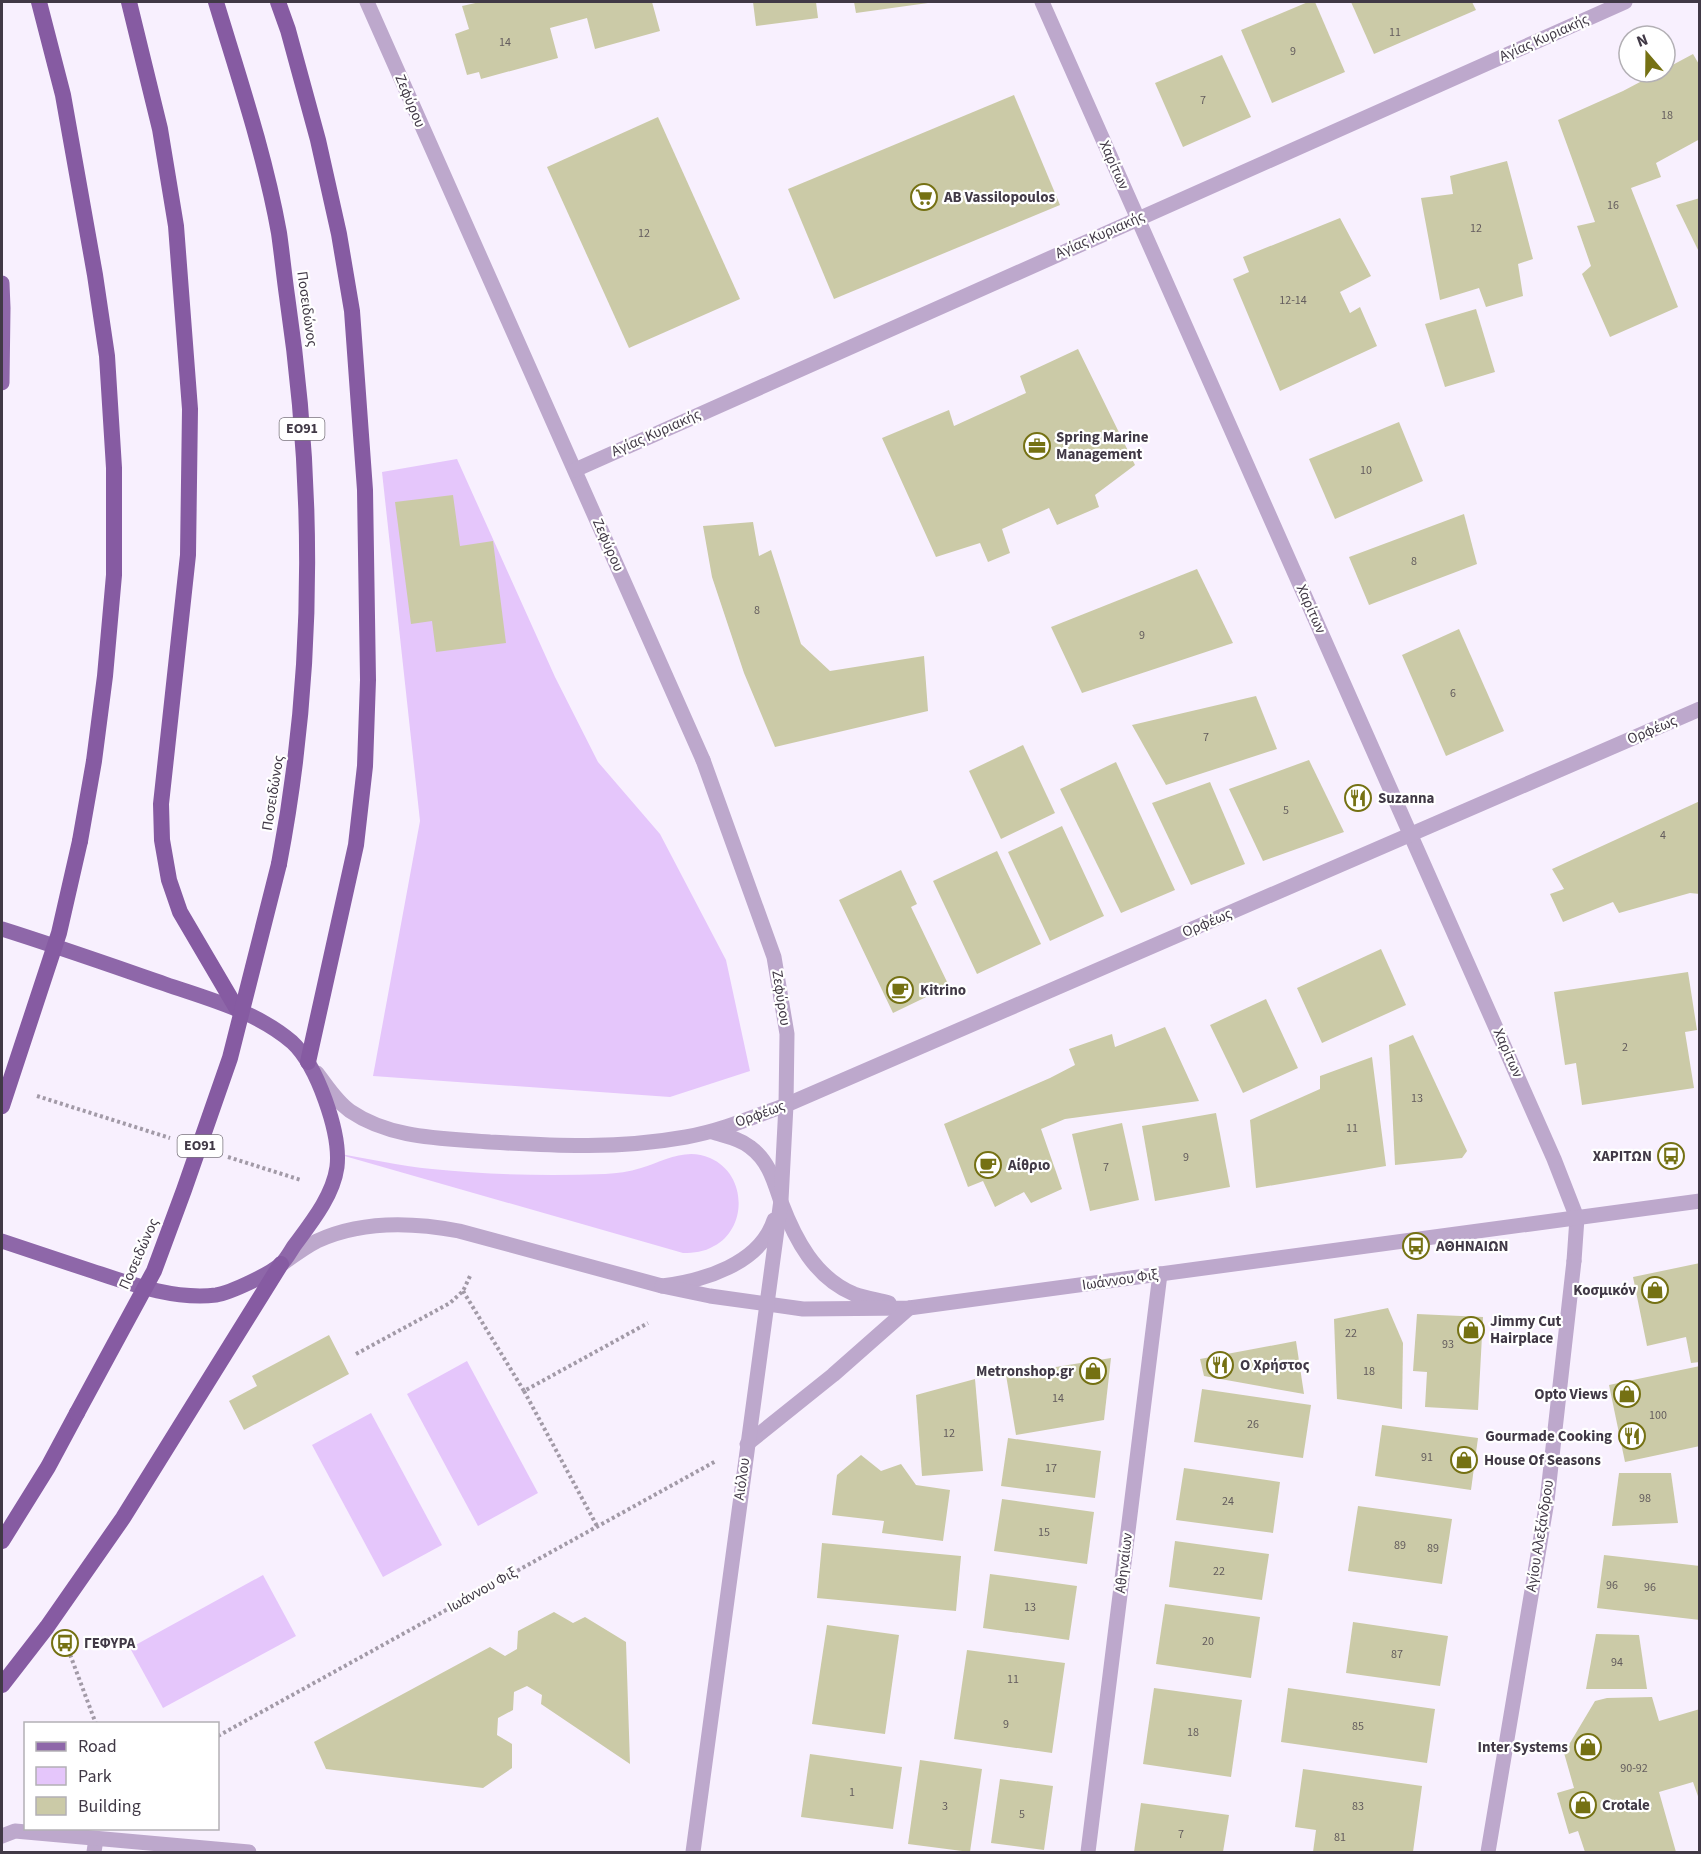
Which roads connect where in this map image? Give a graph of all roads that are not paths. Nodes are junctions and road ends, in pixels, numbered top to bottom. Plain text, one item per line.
1 (39, 2) edge
2 (129, 2) edge
3 (216, 2) edge
4 (278, 2) edge
5 (367, 2) edge
6 (1042, 2) edge
7 (1625, 2) edge
8 (1138, 218) junction
9 (2, 283) edge
10 (2, 383) edge
11 (575, 470) junction
12 (1700, 709) edge
13 (1411, 834) junction
14 (2, 929) edge
15 (237, 1009) junction
16 (308, 1062) junction
17 (786, 1105) junction
18 (2, 1106) edge
19 (711, 1132) junction
20 (780, 1200) junction
21 (1700, 1201) edge
22 (1577, 1218) junction
23 (2, 1241) edge
24 (281, 1264) junction
25 (1160, 1274) junction
26 (662, 1286) junction
27 (766, 1305) junction
28 (909, 1308) junction
29 (747, 1444) junction
30 (2, 1541) edge
31 (2, 1685) edge
32 (2, 1836) edge
33 (95, 1846) edge
34 (249, 1852) edge
35 (693, 1852) edge
36 (1088, 1852) edge
37 (1488, 1852) edge

1 - 18 highway, bridge
2 - 15 highway
3 - 30 highway, Ποσειδώνος / ΕΟ91, bridge
4 - 16 highway
5 - 11 street, Ζεφύρου
6 - 8 street, Χαρίτων
7 - 8 street, Αγίας Κυριακής
8 - 11 street, Αγίας Κυριακής
8 - 13 street, Χαρίτων
9 - 10 main road
11 - 17 street, Ζεφύρου
12 - 13 street, Ορφέως
13 - 17 street, Ορφέως
13 - 22 street, Χαρίτων
14 - 15 main road
15 - 16 main road
16 - 19 street, Ορφέως
16 - 24 main road
17 - 19 street, Ορφέως
17 - 20 street, Αιόλου
19 - 20 street
20 - 26 street
20 - 27 street, Αιόλου
20 - 28 street
21 - 22 street, Ιωάννου Φιξ
22 - 25 street, Ιωάννου Φιξ
22 - 37 street, Αγίου Αλεξάνδρου
23 - 24 main road
24 - 26 street, Ιωάννου Φιξ
24 - 31 highway
25 - 28 street, Ιωάννου Φιξ
25 - 36 street, Αθηναίων
26 - 27 street, Ιωάννου Φιξ
27 - 28 street, Ιωάννου Φιξ
27 - 29 street, Αιόλου
28 - 29 street
29 - 35 street, Αιόλου
32 - 33 street
33 - 34 street

